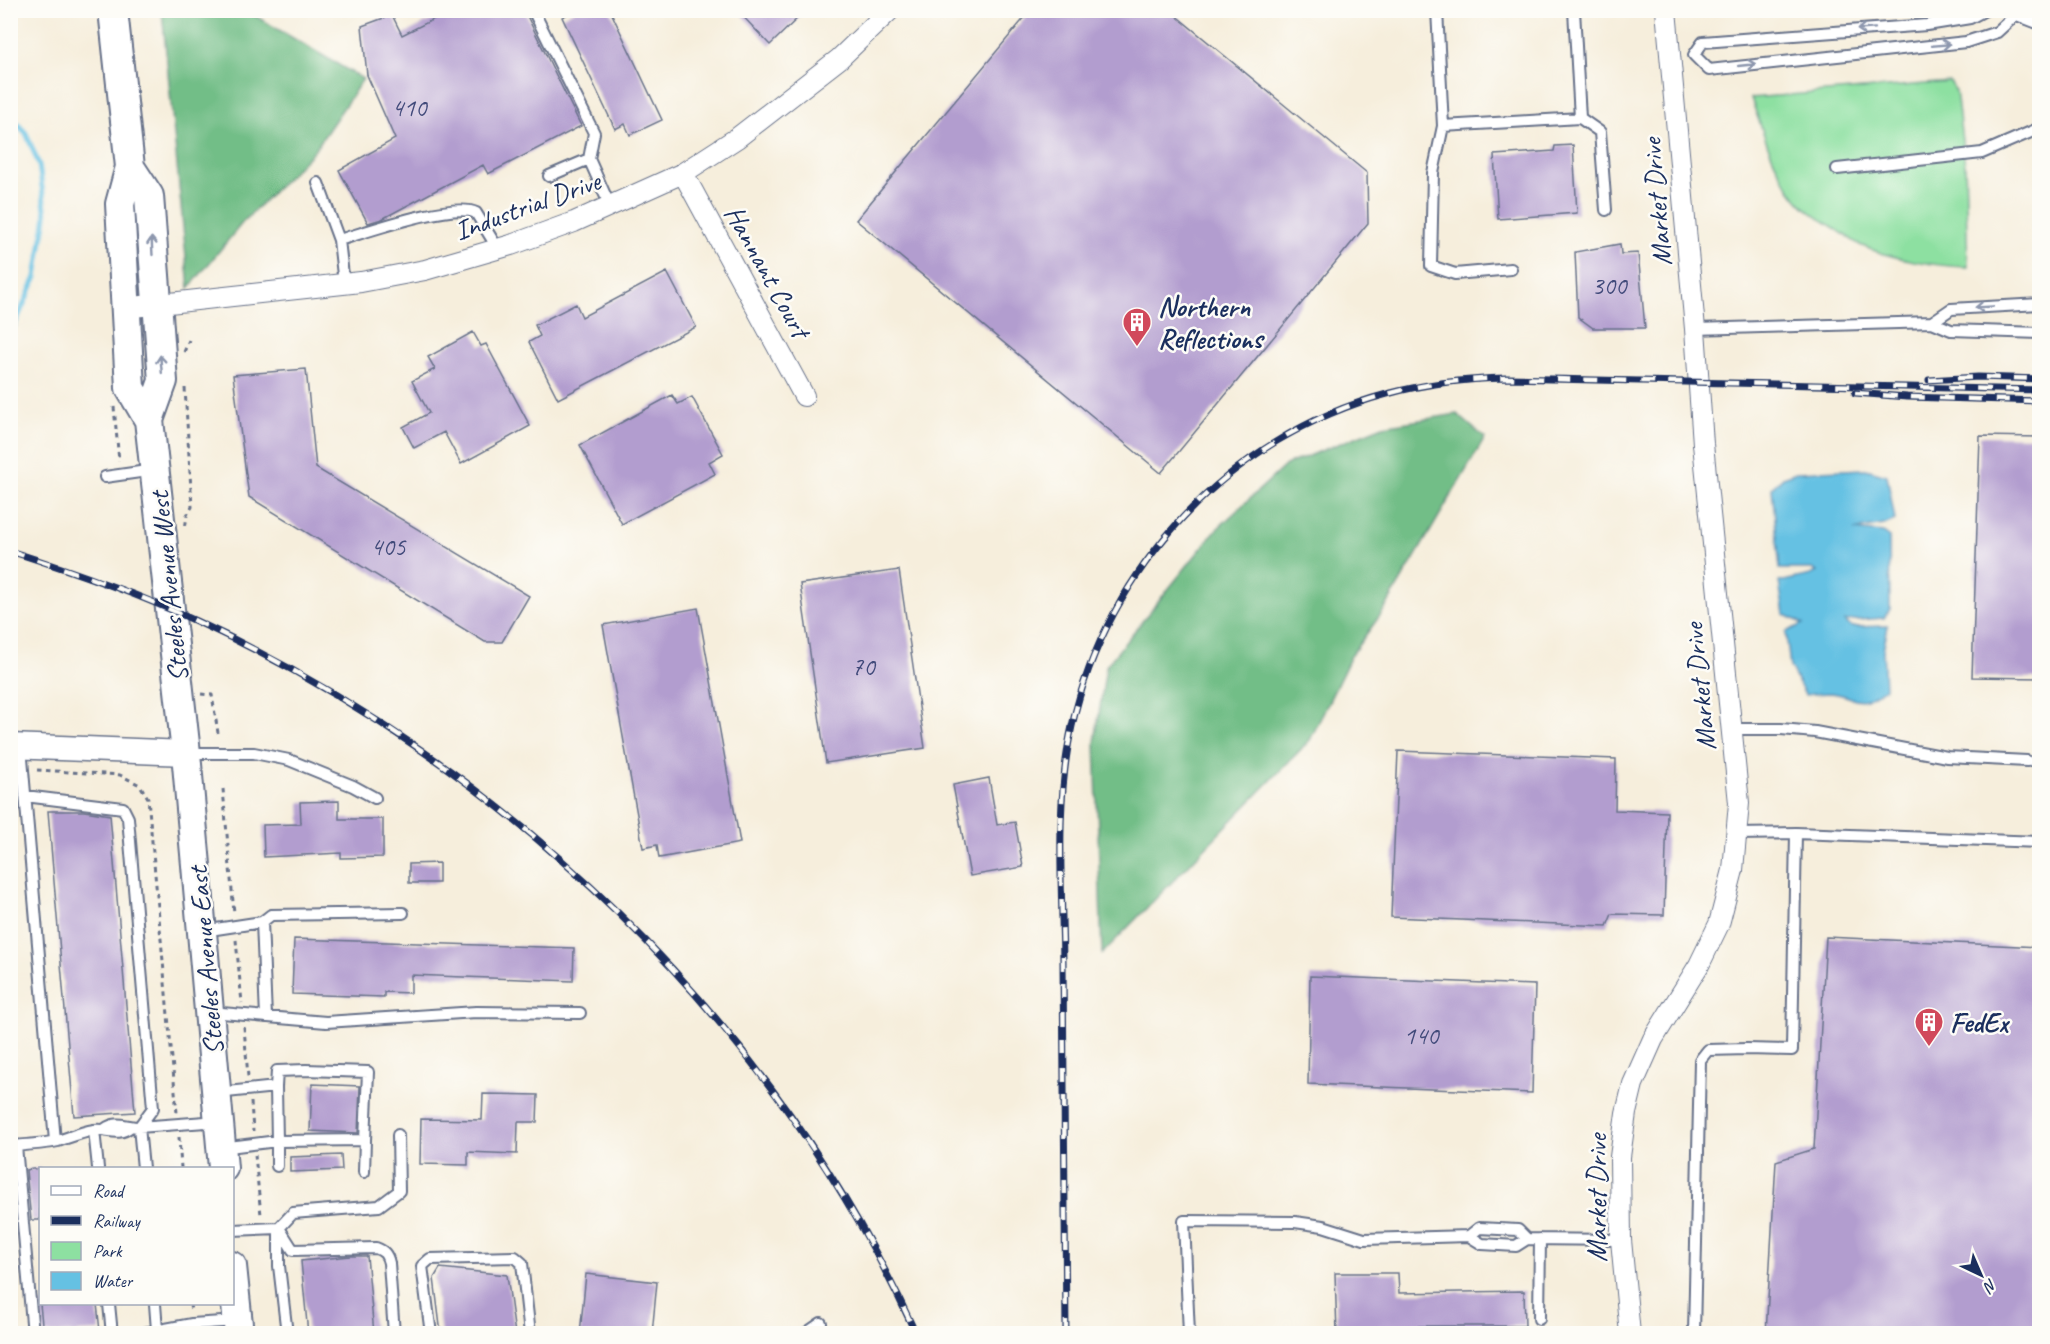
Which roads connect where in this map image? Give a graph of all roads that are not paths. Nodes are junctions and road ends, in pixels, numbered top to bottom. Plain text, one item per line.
1 (113, 10) edge
2 (533, 10) edge
3 (890, 10) edge
4 (1437, 10) edge
5 (1574, 10) edge
6 (1666, 10) edge
7 (1985, 10) edge
8 (2019, 13) edge
9 (2040, 24) edge
10 (1694, 56) junction
11 (1671, 58) junction
12 (1580, 117) junction
13 (1443, 126) junction
14 (2040, 128) edge
15 (589, 159) junction
16 (130, 167) junction
17 (1837, 169) dead end
18 (682, 173) junction
19 (549, 176) dead end
20 (318, 183) dead end
21 (610, 206) junction
22 (1606, 210) dead end
23 (339, 240) junction
24 (498, 249) junction
25 (1511, 268) dead end
26 (344, 284) junction
27 (155, 304) junction
28 (2040, 304) edge
29 (124, 308) junction
30 (1932, 322) junction
31 (1695, 329) junction
32 (2040, 333) edge
33 (804, 396) dead end
34 (149, 420) junction
35 (154, 470) junction
36 (105, 477) dead end
37 (1732, 729) junction
38 (186, 753) junction
39 (18, 754) edge
40 (2027, 761) dead end
41 (25, 796) junction
42 (375, 798) dead end
43 (1796, 833) junction
44 (1736, 834) junction
45 (2040, 842) edge
46 (403, 913) dead end
47 (262, 922) junction
48 (202, 931) junction
49 (209, 1012) junction
50 (580, 1013) dead end
51 (266, 1017) junction
52 (276, 1087) junction
53 (135, 1127) junction
54 (100, 1130) junction
55 (220, 1133) edge
56 (398, 1135) dead end
57 (365, 1140) junction
58 (55, 1141) junction
59 (277, 1141) junction
60 (13, 1146) edge
61 (277, 1166) dead end
62 (98, 1167) edge
63 (143, 1167) edge
64 (364, 1172) dead end
65 (279, 1228) junction
66 (234, 1230) edge
67 (1469, 1236) junction
68 (1527, 1239) junction
69 (1540, 1239) junction
70 (1621, 1240) junction
71 (234, 1286) edge
72 (109, 1305) edge
73 (155, 1305) edge
74 (1539, 1319) dead end
75 (821, 1323) dead end
76 (238, 1327) edge
77 (157, 1330) junction
78 (33, 1334) edge
79 (112, 1334) edge
80 (139, 1334) edge
81 (287, 1334) edge
82 (394, 1334) edge
83 (431, 1334) edge
84 (530, 1334) edge
85 (805, 1334) edge
86 (1189, 1334) edge
87 (1630, 1334) edge
88 (1694, 1334) edge

1 - 16 main road, Steeles Avenue West
2 - 15 lane
3 - 18 street, Industrial Drive
4 - 13 lane
5 - 12 lane
6 - 11 street, Market Drive
7 -> 10 lane
8 - 9 lane
10 -> 8 lane
10 - 11 lane
11 - 31 street, Market Drive
12 - 13 lane
12 - 22 lane
13 - 25 lane
14 - 17 lane
15 - 19 lane
15 - 21 lane
27 -> 16 main road, Steeles Avenue West
16 - 29 main road, Steeles Avenue West
18 - 21 street, Industrial Drive
18 - 33 street, Hannant Court
20 - 23 lane
21 - 24 street, Industrial Drive
23 - 24 lane
23 - 26 lane
24 - 26 street, Industrial Drive
26 - 27 street, Industrial Drive
27 - 29 street, Industrial Drive
34 -> 27 main road, Steeles Avenue West
28 -> 30 lane
29 - 34 main road, Steeles Avenue West
30 - 31 lane
30 - 32 lane
31 - 37 street, Market Drive
34 - 35 main road, Steeles Avenue West
35 - 36 lane
35 - 38 main road, Steeles Avenue West
37 - 40 lane
37 - 44 street, Market Drive
38 - 39 street
38 - 42 lane
38 - 48 main road, Steeles Avenue East
39 - 41 lane
41 - 53 lane
41 - 58 lane
43 - 44 lane
43 - 45 lane
43 - 88 lane
44 - 70 street, Market Drive
46 - 47 lane
47 - 48 lane
47 - 51 lane
48 - 49 main road, Steeles Avenue East
49 - 51 lane
49 - 55 main road, Steeles Avenue East
50 - 51 lane
52 - 55 lane
52 - 57 lane
52 - 59 lane
53 - 54 lane
53 - 55 lane
53 - 63 lane
54 - 58 lane
54 - 62 lane
55 - 59 lane
56 - 65 lane
57 - 59 lane
57 - 64 lane
58 - 60 lane
59 - 61 lane
60 - 78 lane
65 - 66 lane
65 - 81 lane
65 - 82 lane
67 - 68 lane
67 - 68 lane
67 - 86 lane
68 - 69 lane
69 - 70 lane
69 - 74 lane
70 - 87 street, Market Drive
71 - 76 main road
72 - 79 lane
73 - 77 lane
75 - 85 lane
76 - 77 lane
77 - 80 lane
83 - 84 lane

